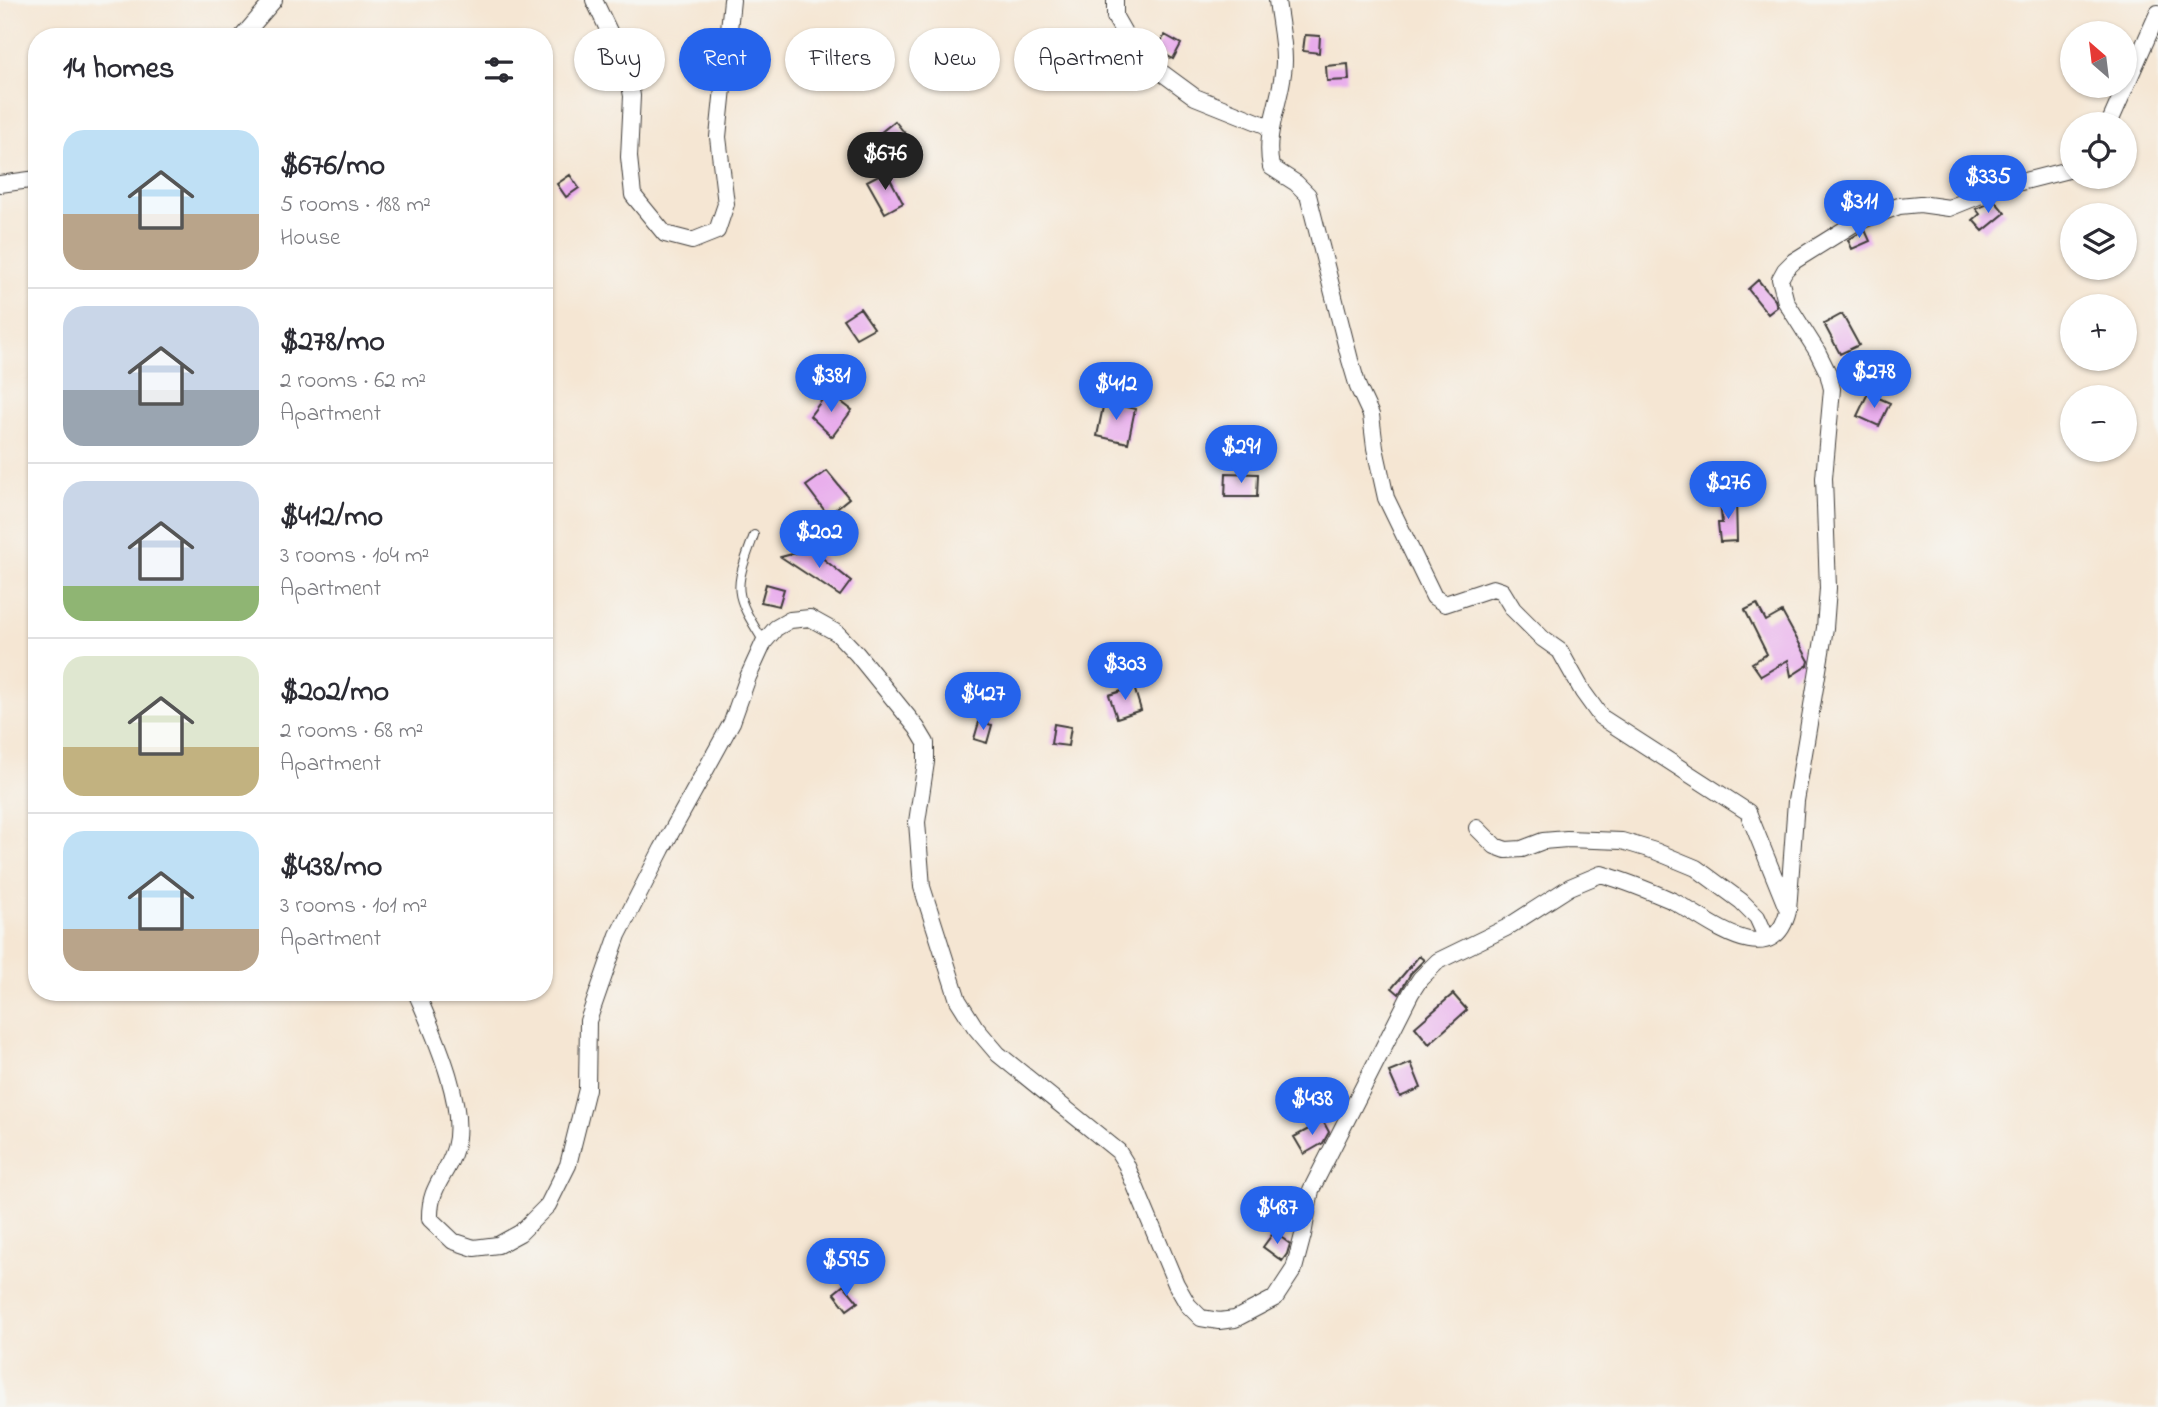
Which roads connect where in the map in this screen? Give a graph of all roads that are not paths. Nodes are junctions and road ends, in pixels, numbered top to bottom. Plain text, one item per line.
1 (274, 0) edge
2 (594, 0) edge
3 (733, 0) edge
4 (1115, 0) edge
5 (1276, 0) edge
6 (2158, 13) edge
7 (250, 28) edge
8 (2114, 112) edge
9 (1270, 127) junction
10 (2060, 172) edge
11 (28, 179) edge
12 (0, 184) edge
13 (754, 535) dead end
14 (764, 642) junction
15 (1477, 828) dead end
16 (1788, 911) junction
17 (1767, 939) junction
18 (420, 1001) edge

1 - 7 street
2 - 3 street
4 - 9 street
5 - 9 street
6 - 8 street
9 - 16 street
10 - 16 street
11 - 12 street
13 - 14 lane
14 - 17 street
14 - 18 street
15 - 17 street
16 - 17 street

